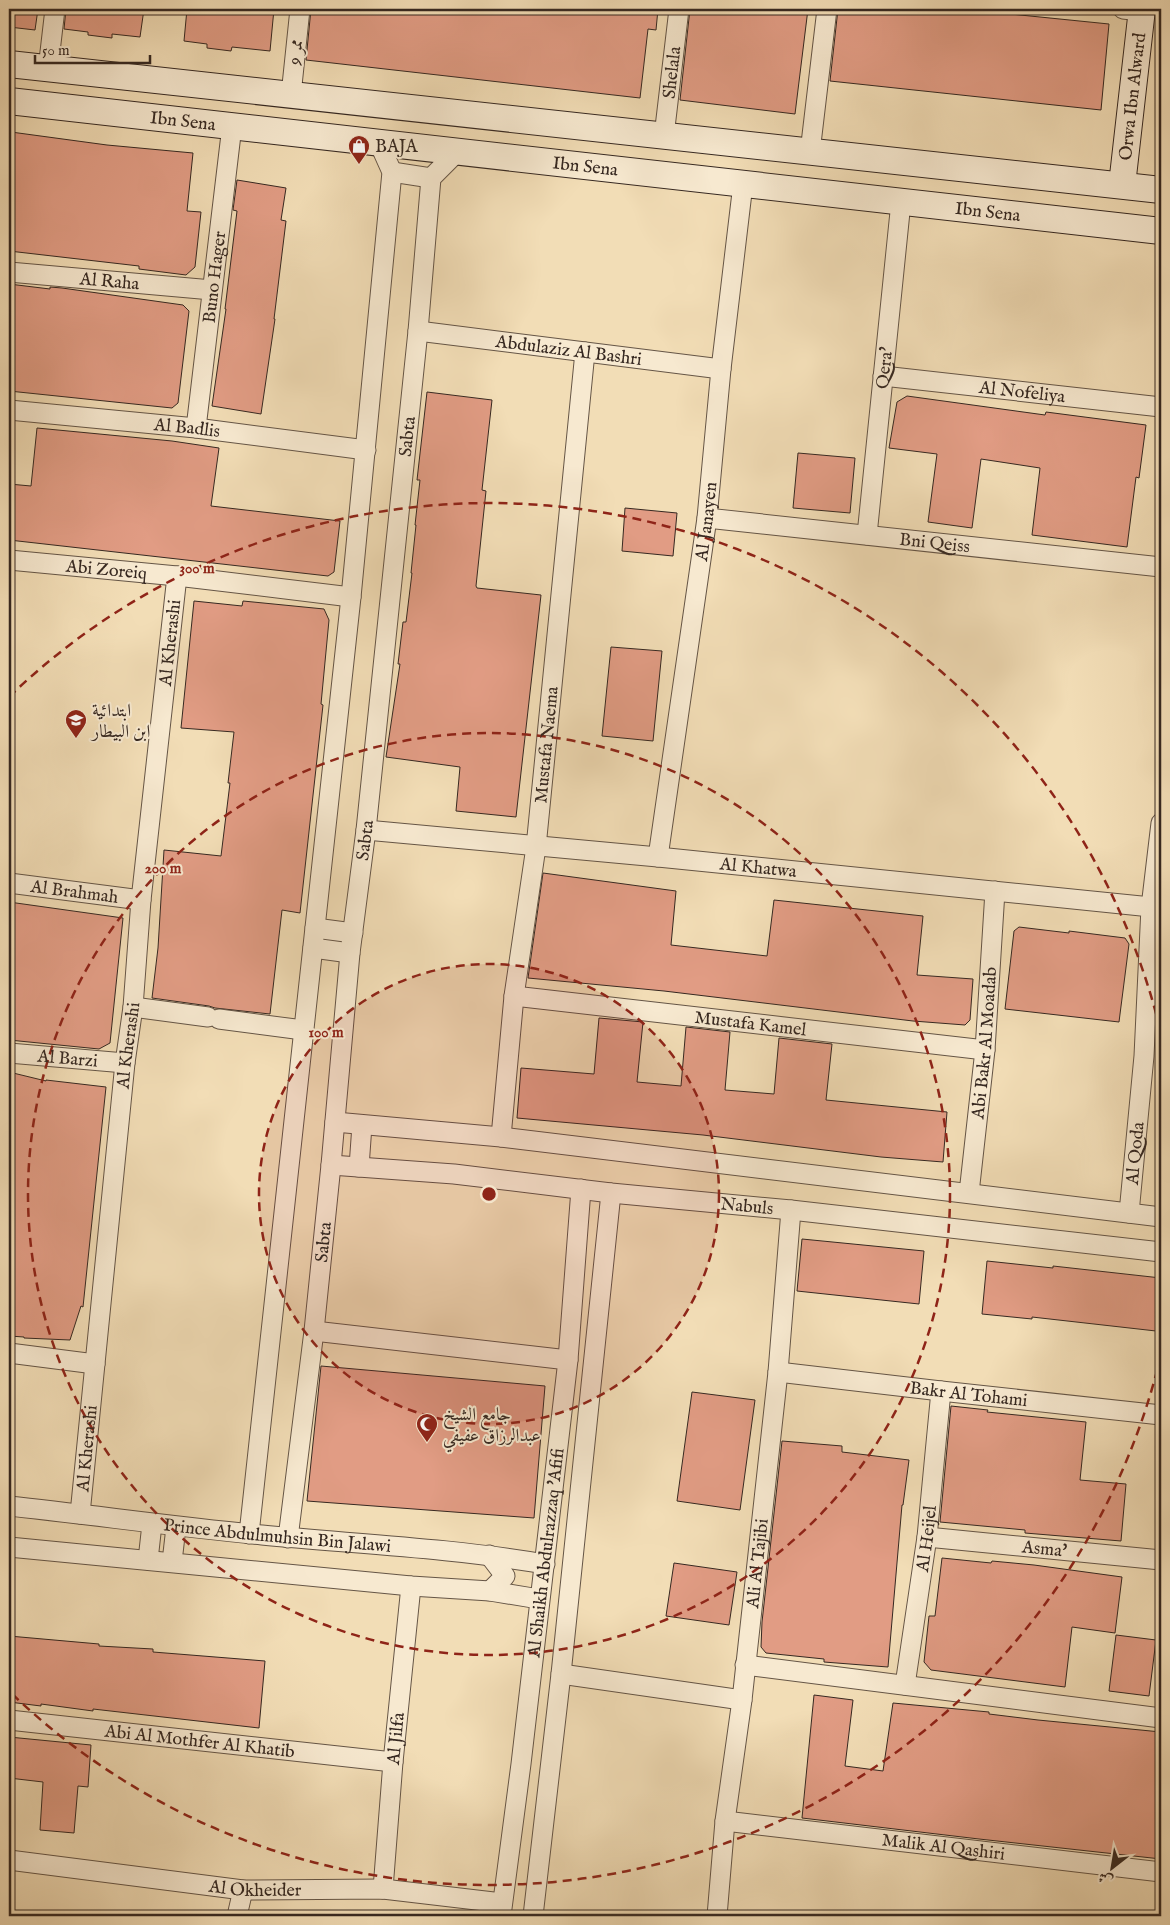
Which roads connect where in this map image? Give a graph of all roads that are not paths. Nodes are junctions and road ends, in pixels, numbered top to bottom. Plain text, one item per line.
1 (55, 9) edge
2 (300, 9) edge
3 (679, 9) edge
4 (826, 9) edge
5 (1135, 9) edge
6 (9, 64) edge
7 (48, 69) junction
8 (291, 95) junction
9 (9, 101) edge
10 (232, 126) junction
11 (664, 136) junction
12 (379, 143) junction
13 (457, 152) junction
14 (810, 152) junction
15 (392, 172) junction
16 (431, 178) junction
17 (743, 184) junction
18 (1161, 184) edge
19 (1122, 186) junction
20 (901, 202) junction
21 (1161, 231) edge
22 (9, 272) edge
23 (212, 290) junction
24 (418, 331) junction
25 (585, 352) junction
26 (721, 369) junction
27 (882, 376) junction
28 (1161, 406) edge
29 (9, 410) edge
30 (196, 428) junction
31 (366, 450) junction
32 (707, 518) junction
33 (867, 535) junction
34 (9, 560) edge
35 (1161, 567) edge
36 (177, 576) junction
37 (351, 597) junction
38 (1161, 823) edge
39 (366, 830) junction
40 (536, 847) junction
41 (658, 857) junction
42 (9, 884) edge
43 (995, 891) junction
44 (141, 900) junction
45 (1151, 907) junction
46 (315, 928) junction
47 (353, 934) junction
48 (313, 948) junction
49 (350, 953) junction
50 (514, 996) junction
51 (133, 1007) junction
52 (303, 1030) junction
53 (985, 1050) junction
54 (9, 1053) edge
55 (1153, 1056) edge
56 (125, 1063) junction
57 (335, 1122) junction
58 (362, 1125) junction
59 (501, 1137) junction
60 (331, 1165) junction
61 (359, 1167) junction
62 (581, 1189) junction
63 (969, 1192) junction
64 (611, 1193) junction
65 (791, 1210) junction
66 (1128, 1213) junction
67 (1161, 1217) edge
68 (578, 1218) junction
69 (609, 1219) junction
70 (1161, 1252) edge
71 (314, 1330) junction
72 (9, 1353) edge
73 (568, 1360) junction
74 (95, 1364) junction
75 (778, 1372) junction
76 (940, 1391) junction
77 (1161, 1415) edge
78 (9, 1506) edge
79 (80, 1514) junction
80 (152, 1524) junction
81 (176, 1527) junction
82 (248, 1534) junction
83 (927, 1537) junction
84 (288, 1538) junction
85 (9, 1547) edge
86 (489, 1555) junction
87 (148, 1560) junction
88 (1161, 1560) edge
89 (172, 1562) junction
90 (545, 1564) junction
91 (411, 1586) junction
92 (490, 1591) junction
93 (539, 1599) junction
94 (745, 1665) junction
95 (561, 1674) junction
96 (905, 1685) junction
97 (742, 1700) junction
98 (1161, 1718) edge
99 (9, 1720) edge
100 (393, 1762) junction
101 (725, 1821) junction
102 (9, 1860) edge
103 (1161, 1872) edge
104 (243, 1890) junction
105 (383, 1890) junction
106 (501, 1910) edge
107 (237, 1916) edge
108 (533, 1916) edge
109 (717, 1916) edge

1 - 7 street
2 - 8 street, ممر 9
3 - 11 street, Shelala
4 - 14 street
5 - 19 street, Orwa Ibn Alward
6 - 7 street
7 - 8 street
8 - 11 street
9 - 10 street, Ibn Sena
10 - 12 street, Ibn Sena
10 - 23 street, Buno Hager
11 - 14 street
12 - 13 street, Ibn Sena
12 - 15 street
13 - 16 street
13 - 17 street, Ibn Sena
14 - 19 street
15 - 16 street
15 - 31 street
16 - 24 street, Sabta
17 - 20 street, Ibn Sena
17 - 26 street, Al Janayen
18 - 19 street
20 - 21 street, Ibn Sena
20 - 27 street, Qera'
22 - 23 street, Al Raha
23 - 30 street, Buno Hager
24 - 25 street, Abdulaziz Al Bashri
24 - 39 street, Sabta
25 - 26 street, Abdulaziz Al Bashri
25 - 40 street, Mustafa Naema
26 - 32 street, Al Janayen
27 - 28 street, Al Nofeliya
27 - 33 street, Qera'
29 - 30 street, Al Badlis
30 - 31 street, Al Badlis
31 - 37 street
32 - 33 street, Bni Qeiss
32 - 41 street, Al Janayen
33 - 35 street, Bni Qeiss
34 - 36 street, Abi Zoreiq
36 - 37 street, Abi Zoreiq
36 - 44 street, Al Kherashi
37 - 46 street
38 - 45 street, Al Qoda
39 - 40 street, Al Khatwa
39 - 47 street, Sabta
40 - 41 street, Al Khatwa
40 - 50 street, Mustafa Naema
41 - 43 street, Al Khatwa
42 - 44 street, Al Brahmah
43 - 45 street, Al Khatwa
43 - 53 street, Abi Bakr Al Moadab
44 - 51 street, Al Kherashi
45 - 55 street, Al Qoda
46 - 47 street
46 - 48 street
47 - 49 street, Sabta
48 - 49 street
48 - 52 street
49 - 57 street, Sabta
50 - 53 street, Mustafa Kamel
50 - 59 street, Mustafa Naema
51 - 52 street
51 - 56 street, Al Kherashi
52 - 82 street
53 - 63 street, Abi Bakr Al Moadab
54 - 56 street, Al Barzi
55 - 66 street, Al Qoda
56 - 74 street, Al Kherashi
57 - 58 street
57 - 60 street, Sabta
58 - 59 street
58 - 61 street
59 - 63 street
60 - 61 street, Nabuls
60 - 71 street, Sabta
61 - 62 street, Nabuls
62 - 64 street, Nabuls
62 - 68 street, Al Shaikh Abdulrazzaq 'Afifi
63 - 66 street
64 - 65 street, Nabuls
64 - 69 street, Al Shaikh Abdulrazzaq 'Afifi
65 - 70 street, Nabuls
65 - 75 street, Ali Al Tajibi
66 - 67 street
68 - 69 street
68 - 73 street, Al Shaikh Abdulrazzaq 'Afifi
69 - 95 street, Al Shaikh Abdulrazzaq 'Afifi
71 - 73 street
71 - 84 street, Sabta
72 - 74 street
73 - 90 street, Al Shaikh Abdulrazzaq 'Afifi
74 - 79 street, Al Kherashi
75 - 76 street, Bakr Al Tohami
75 - 94 street, Ali Al Tajibi
76 - 77 street, Bakr Al Tohami
76 - 83 street, Al Heijel
78 - 79 street, Prince Abdulmuhsin Bin Jalawi
79 - 80 street, Prince Abdulmuhsin Bin Jalawi
80 - 81 street, Prince Abdulmuhsin Bin Jalawi
80 - 87 street
81 - 82 street, Prince Abdulmuhsin Bin Jalawi
81 - 89 street
82 - 84 street, Prince Abdulmuhsin Bin Jalawi
83 - 88 street, Asma'
83 - 96 street, Al Heijel
84 - 86 street, Prince Abdulmuhsin Bin Jalawi
85 - 87 street, Prince Abdulmuhsin Bin Jalawi
86 - 90 street, Prince Abdulmuhsin Bin Jalawi
86 - 92 street
87 - 89 street, Prince Abdulmuhsin Bin Jalawi
89 - 91 street, Prince Abdulmuhsin Bin Jalawi
90 - 93 street, Al Shaikh Abdulrazzaq 'Afifi
91 - 92 street, Prince Abdulmuhsin Bin Jalawi
91 - 100 street, Al Jilfa
92 - 93 street, Prince Abdulmuhsin Bin Jalawi
93 - 106 street, Al Shaikh Abdulrazzaq 'Afifi
94 - 96 street
94 - 97 street, Ali Al Tajibi
95 - 97 street
95 - 108 street, Al Shaikh Abdulrazzaq 'Afifi
96 - 98 street
97 - 101 street, Ali Al Tajibi
99 - 100 street, Abi Al Mothfer Al Khatib
100 - 105 street, Al Jilfa
101 - 103 street, Malik Al Qashiri
101 - 109 street, Ali Al Tajibi
102 - 104 street, Al Okheider
104 - 105 street, Al Okheider
104 - 107 street
105 - 106 street, Al Okheider

